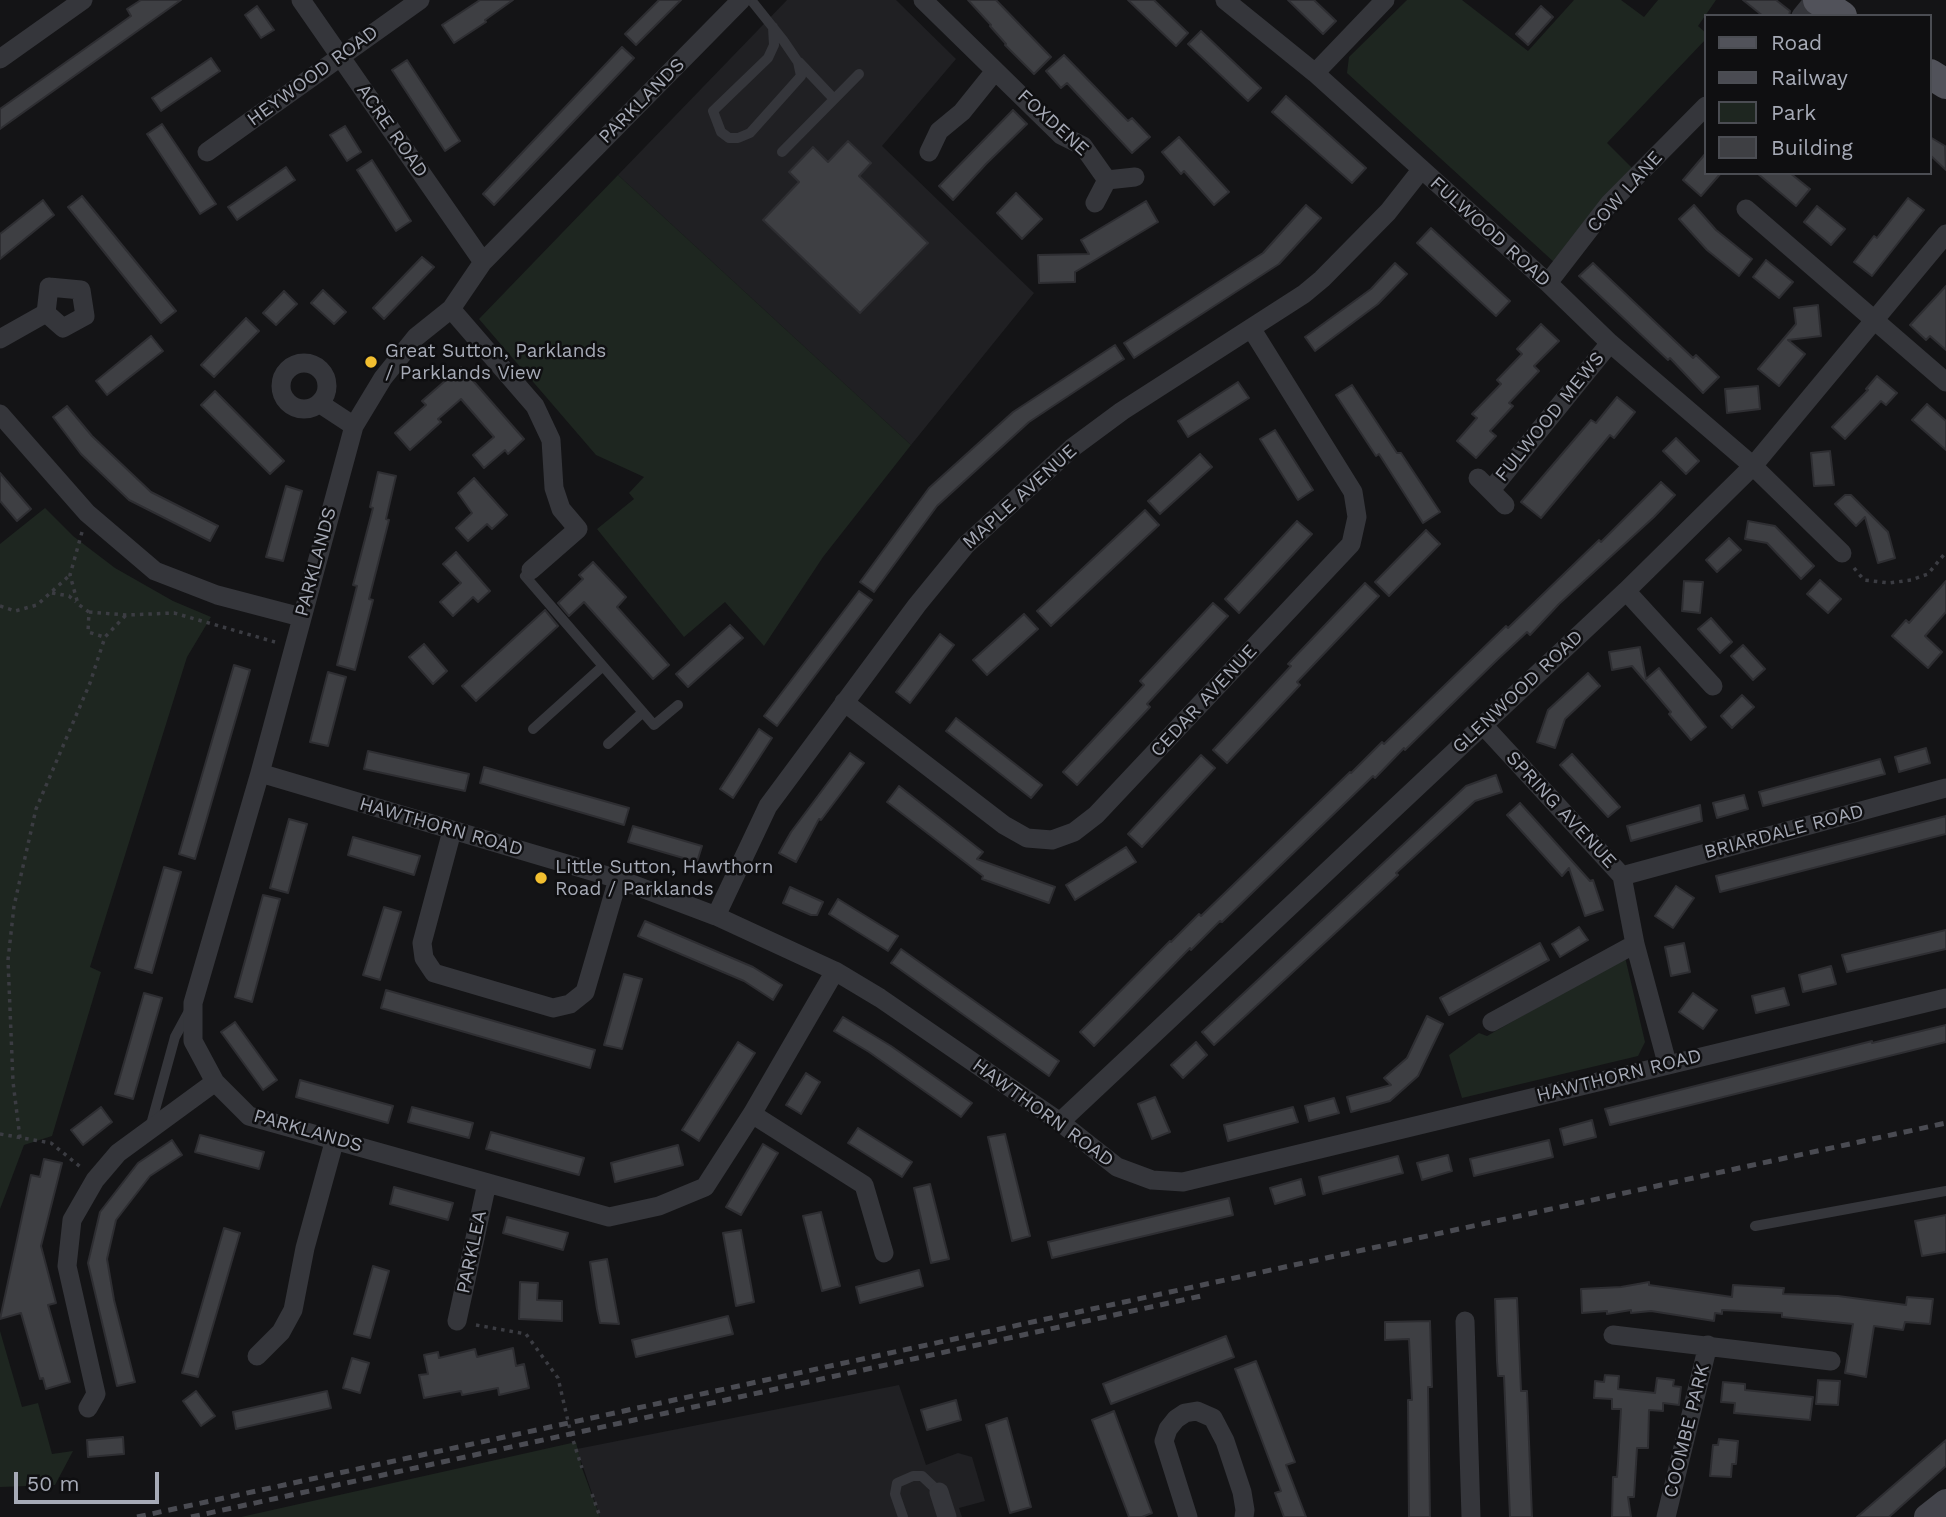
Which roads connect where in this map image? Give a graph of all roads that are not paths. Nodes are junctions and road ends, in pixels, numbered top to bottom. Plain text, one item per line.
1 (83, 0) edge
2 (301, 0) edge
3 (420, 0) edge
4 (741, 0) edge
5 (751, 0) edge
6 (923, 0) edge
7 (1225, 0) edge
8 (1385, 0) edge
9 (1816, 0) edge
10 (1803, 14) edge
11 (1839, 14) edge
12 (773, 27) junction
13 (340, 56) junction
14 (0, 59) edge
15 (798, 62) junction
16 (995, 71) junction
17 (1315, 73) junction
18 (859, 74) dead end
19 (834, 99) junction
20 (1704, 108) edge
21 (207, 152) dead end
22 (782, 152) dead end
23 (929, 152) dead end
24 (1421, 170) junction
25 (1135, 177) dead end
26 (1107, 180) junction
27 (1096, 203) dead end
28 (1746, 209) dead end
29 (1946, 233) edge
30 (483, 262) junction
31 (1548, 283) junction
32 (451, 309) junction
33 (46, 313) dead end
34 (1874, 322) junction
35 (1251, 328) junction
36 (0, 339) edge
37 (1610, 343) junction
38 (1946, 382) edge
39 (319, 403) dead end
40 (0, 414) edge
41 (354, 426) junction
42 (1753, 466) junction
43 (1505, 505) dead end
44 (1843, 553) road end
45 (531, 570) joint
46 (1626, 591) junction
47 (301, 617) junction
48 (603, 666) junction
49 (1713, 686) dead end
50 (844, 702) junction
51 (678, 705) dead end
52 (643, 712) junction
53 (1483, 725) junction
54 (533, 729) dead end
55 (608, 744) dead end
56 (260, 773) junction
57 (1946, 788) edge
58 (452, 831) junction
59 (1622, 876) junction
60 (618, 879) junction
61 (716, 916) junction
62 (1636, 944) junction
63 (835, 971) junction
64 (1946, 998) edge
65 (193, 1003) junction
66 (1492, 1022) dead end
67 (1667, 1063) junction
68 (215, 1082) junction
69 (752, 1114) junction
70 (1060, 1122) junction
71 (149, 1130) junction
72 (335, 1139) junction
73 (487, 1183) junction
74 (1946, 1191) edge
75 (1755, 1226) dead end
76 (884, 1253) dead end
77 (457, 1321) road end
78 (1465, 1321) dead end
79 (1613, 1335) dead end
80 (1708, 1345) junction
81 (257, 1356) dead end
82 (1831, 1361) dead end
83 (88, 1408) dead end
84 (939, 1492) joint
85 (1946, 1502) edge
86 (903, 1517) edge
87 (947, 1517) edge
88 (1188, 1517) edge
89 (1244, 1517) edge
90 (1471, 1517) edge
91 (1666, 1517) edge
92 (1927, 1517) edge

1 - 14 street
2 - 13 street, ACRE ROAD
3 - 13 street, HEYWOOD ROAD
4 - 30 street, PARKLANDS
5 - 12 lane
6 - 16 street, FOXDENE
7 - 17 street, FULWOOD ROAD
8 - 17 street
9 - 10 street
9 - 11 main road
12 - 15 lane
12 - 15 lane
13 - 21 street, HEYWOOD ROAD
13 - 30 street, ACRE ROAD
15 - 19 lane
16 - 23 street
16 - 26 street, FOXDENE
17 - 24 street, FULWOOD ROAD
18 - 19 lane
19 - 22 lane
20 - 31 street, COW LANE
24 - 31 street, FULWOOD ROAD
24 - 35 street, MAPLE AVENUE
25 - 26 street
26 - 27 street
28 - 34 street
29 - 34 street, GLENWOOD ROAD
30 - 32 street, PARKLANDS
31 - 37 street, FULWOOD ROAD
32 - 41 street, PARKLANDS
32 - 45 street
33 - 36 street
34 - 38 street
34 - 42 street, GLENWOOD ROAD
35 - 50 street, MAPLE AVENUE
35 - 50 street, CEDAR AVENUE
37 - 42 street, FULWOOD ROAD
37 - 43 street, FULWOOD MEWS
39 - 41 street
40 - 47 street
41 - 47 street, PARKLANDS
42 - 44 street, FULWOOD ROAD
42 - 46 street, GLENWOOD ROAD
45 - 48 lane
46 - 49 street
46 - 53 street, GLENWOOD ROAD
47 - 56 street, PARKLANDS
48 - 52 lane
48 - 54 lane
50 - 61 street, MAPLE AVENUE
51 - 52 lane
52 - 55 lane
53 - 59 street, SPRING AVENUE
53 - 70 street, GLENWOOD ROAD
56 - 58 street, HAWTHORN ROAD
56 - 65 street, PARKLANDS
57 - 59 street, BRIARDALE ROAD
58 - 60 street, HAWTHORN ROAD
58 - 60 street
59 - 62 street, SPRING AVENUE
60 - 61 street, HAWTHORN ROAD
61 - 63 street, HAWTHORN ROAD
62 - 66 street
62 - 67 street, SPRING AVENUE
63 - 69 street, PARKLANDS
63 - 70 street, HAWTHORN ROAD
64 - 67 street, HAWTHORN ROAD
65 - 68 street, PARKLANDS
65 - 71 lane
67 - 70 street, HAWTHORN ROAD
68 - 71 street
68 - 72 street, PARKLANDS
69 - 73 street, PARKLANDS
69 - 76 street
71 - 83 street
72 - 73 street, PARKLANDS
72 - 81 street
73 - 77 street, PARKLEA
74 - 75 lane
78 - 90 street
79 - 80 street
80 - 82 street
80 - 91 street, COOMBE PARK
84 - 86 lane
84 - 87 street
85 - 92 main road
88 - 89 street

